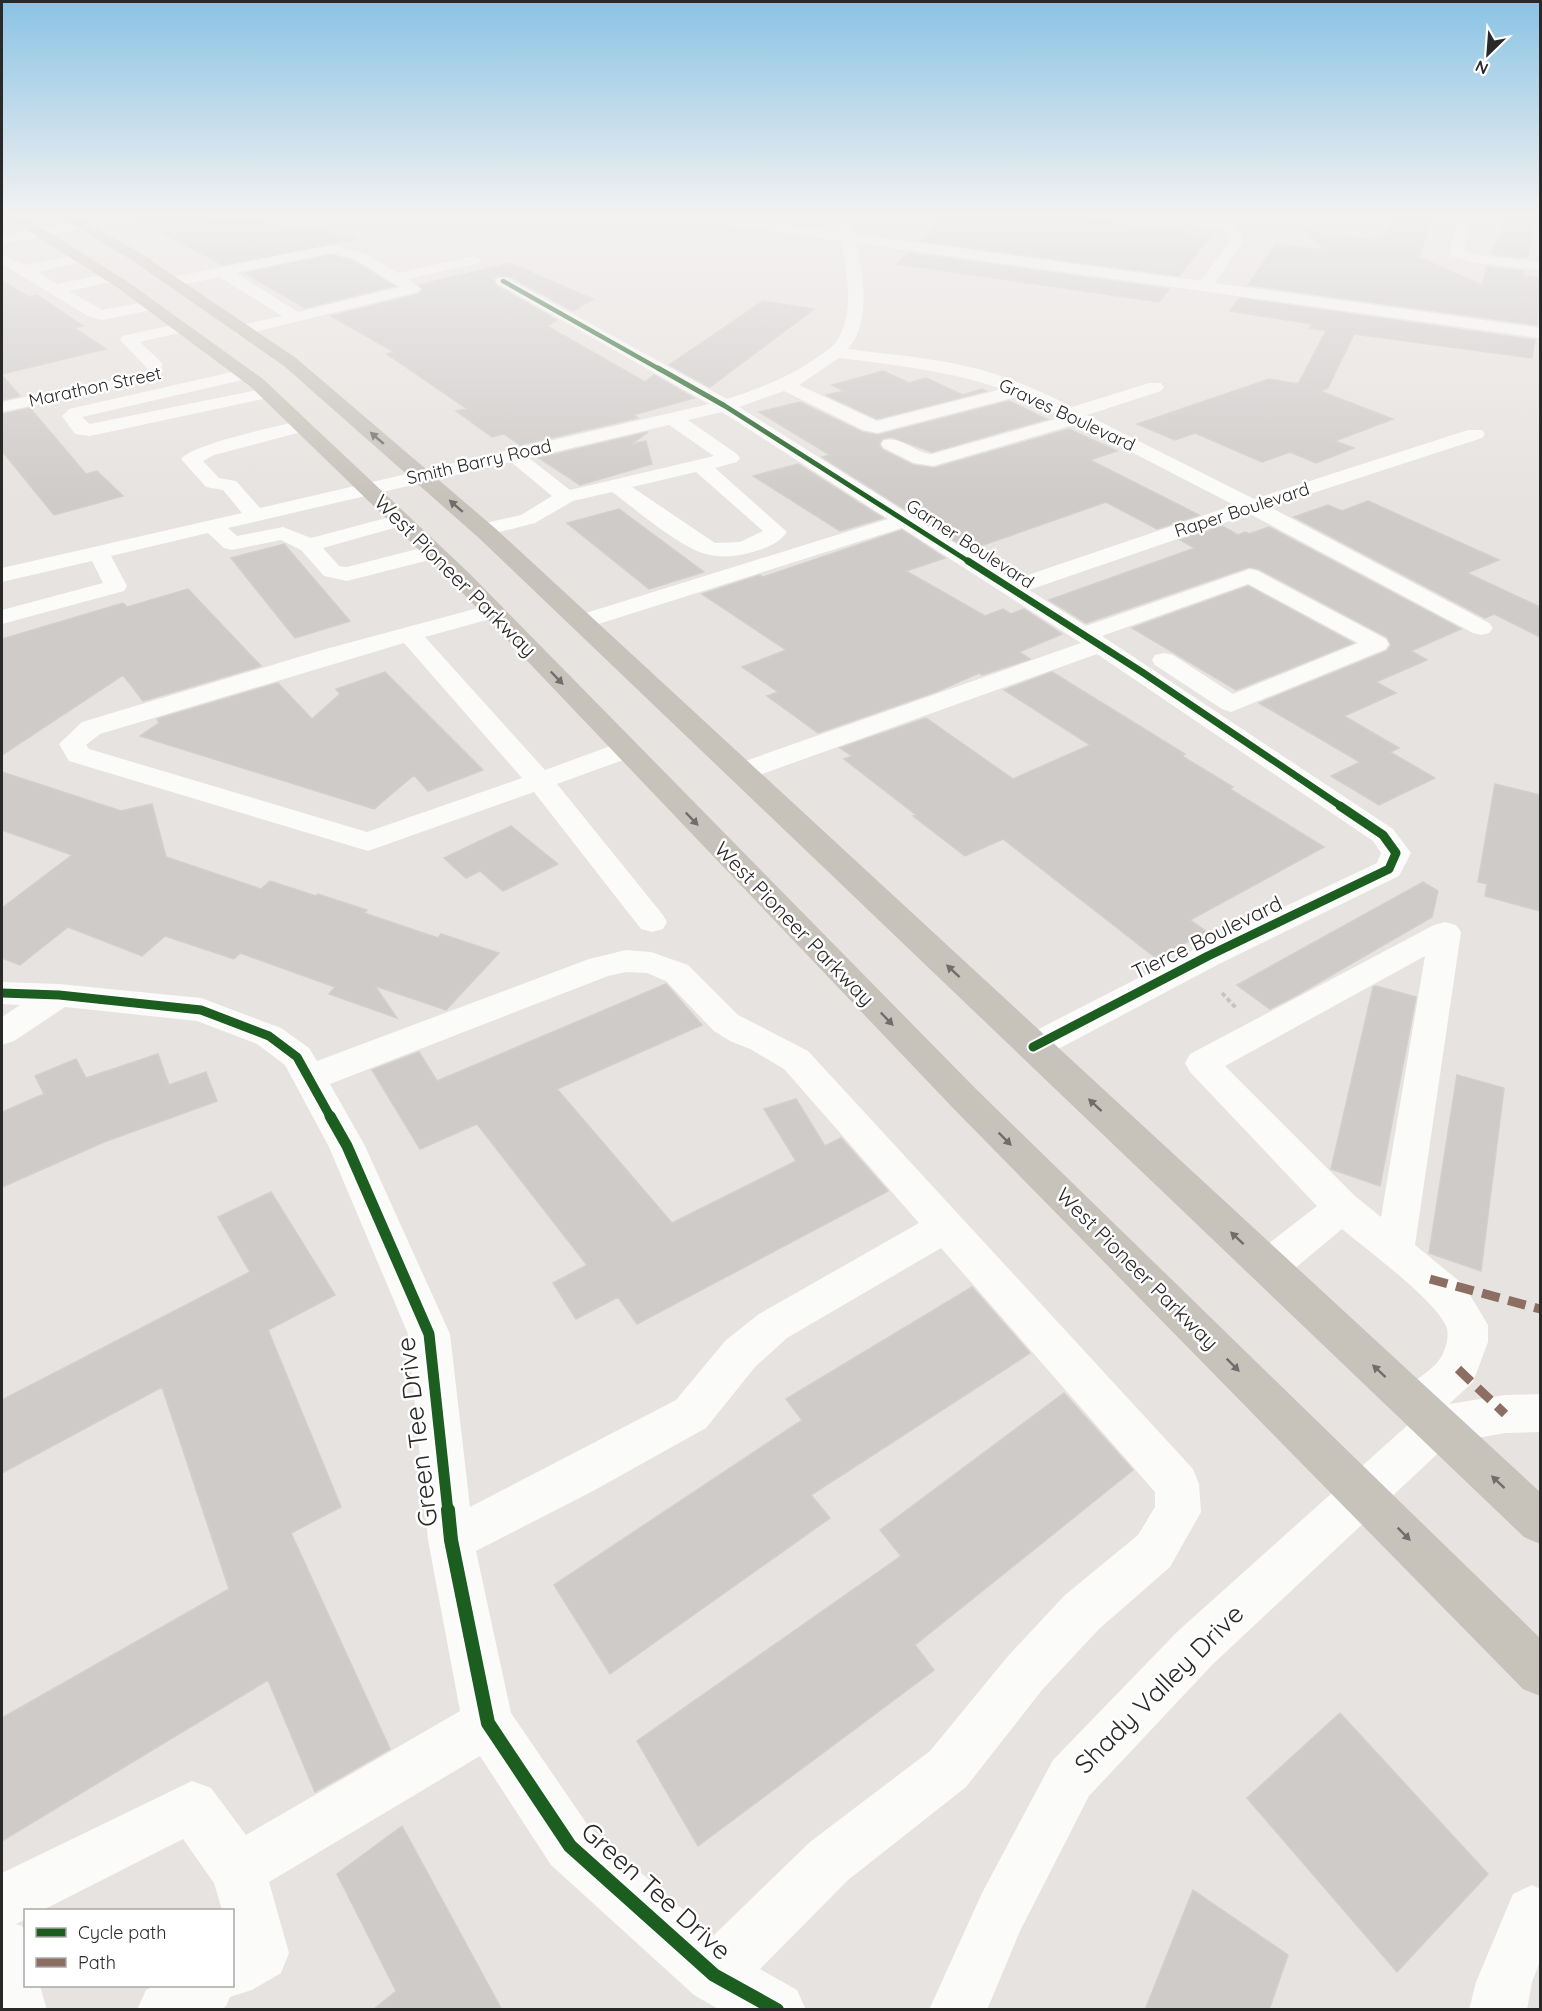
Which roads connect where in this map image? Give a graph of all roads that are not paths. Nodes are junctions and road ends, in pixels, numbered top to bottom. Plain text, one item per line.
1 (89, 311) edge
2 (125, 311) edge
3 (159, 311) edge
4 (215, 311) edge
5 (285, 311) edge
6 (321, 311) edge
7 (556, 311) edge
8 (854, 311) edge
9 (1383, 311) edge
10 (295, 317) junction
11 (107, 325) dead end
12 (182, 328) junction
13 (242, 330) junction
14 (1540, 333) edge
15 (128, 340) junction
16 (836, 352) junction
17 (224, 359) junction
18 (203, 364) dead end
19 (95, 369) dead end
20 (245, 374) junction
21 (140, 377) dead end
22 (785, 385) junction
23 (1155, 387) dead end
24 (1021, 390) junction
25 (267, 393) junction
26 (725, 406) junction
27 (2, 407) edge
28 (35, 407) junction
29 (75, 413) junction
30 (1075, 416) junction
31 (672, 418) junction
32 (2, 421) edge
33 (302, 426) junction
34 (1475, 434) dead end
35 (891, 444) dead end
36 (1426, 450) junction
37 (514, 454) junction
38 (700, 465) junction
39 (1180, 469) junction
40 (421, 476) junction
41 (1247, 480) dead end
42 (1328, 481) junction
43 (617, 486) junction
44 (367, 488) junction
45 (566, 497) junction
46 (1252, 506) junction
47 (260, 514) junction
48 (401, 520) junction
49 (904, 521) junction
50 (212, 525) junction
51 (484, 530) junction
52 (283, 533) junction
53 (309, 545) junction
54 (98, 552) junction
55 (433, 552) junction
56 (8, 567) edge
57 (1009, 589) junction
58 (493, 611) junction
59 (2, 617) edge
60 (581, 622) junction
61 (1481, 628) dead end
62 (409, 634) junction
63 (1097, 635) junction
64 (625, 750) junction
65 (741, 772) junction
66 (539, 780) junction
67 (1394, 860) joint
68 (652, 922) dead end
69 (2, 993) edge
70 (59, 995) junction
71 (2, 1033) edge
72 (1033, 1047) junction
73 (309, 1078) junction
74 (1342, 1207) junction
75 (946, 1226) junction
76 (1395, 1248) junction
77 (1268, 1267) junction
78 (1540, 1413) edge
79 (1427, 1416) junction
80 (1362, 1492) junction
81 (1540, 1522) edge
82 (451, 1540) junction
83 (1540, 1672) edge
84 (488, 1723) junction
85 (238, 1870) junction
86 (2, 1902) edge
87 (1538, 1912) edge
88 (2, 1946) edge
89 (234, 1969) edge
90 (714, 1975) junction
91 (204, 1987) edge
92 (18, 2010) edge
93 (166, 2010) edge
94 (777, 2010) edge
95 (957, 2010) edge
96 (1498, 2010) edge

1 - 2 street
3 - 12 main road, West Pioneer Parkway
4 - 13 main road
5 - 10 street
6 - 10 street
7 - 26 street, Garner Boulevard
8 - 16 street, Smith Barry Road
9 - 14 street
10 - 13 street
11 - 15 street
12 - 15 street
12 - 17 main road, West Pioneer Parkway
40 -> 13 main road
15 - 21 street, Marathon Street
16 - 22 street, Smith Barry Road
16 - 24 street, Graves Boulevard
17 - 18 street
17 - 20 main road, West Pioneer Parkway
19 - 28 street, Marathon Street
20 - 25 main road, West Pioneer Parkway
20 - 29 street
22 - 24 street
22 - 26 street, Smith Barry Road
23 - 30 street
24 - 30 street, Graves Boulevard
25 - 29 street
25 - 33 main road, West Pioneer Parkway
26 - 31 street, Smith Barry Road
26 - 49 street, Garner Boulevard
27 - 28 street, Marathon Street
28 - 29 street
28 - 32 street
30 - 35 street
30 - 39 street, Graves Boulevard
31 - 37 street, Smith Barry Road
31 - 38 street
33 - 44 main road, West Pioneer Parkway
33 - 47 street
34 - 36 street, Raper Boulevard
36 - 42 street, Raper Boulevard
36 - 42 street
37 - 40 street, Smith Barry Road
37 - 45 street
38 - 43 street
38 - 43 street
39 - 41 street
39 - 46 street, Graves Boulevard
40 - 44 street, Smith Barry Road
51 -> 40 main road
42 - 46 street, Raper Boulevard
43 - 45 street
44 - 47 street, Smith Barry Road
44 - 48 main road, West Pioneer Parkway
45 - 51 street
46 - 57 street, Raper Boulevard
46 - 61 street, Graves Boulevard
47 - 50 street, Smith Barry Road
47 - 52 street
48 - 53 street
48 - 55 main road, West Pioneer Parkway
49 - 57 street, Garner Boulevard
49 - 60 street
50 - 52 street
50 - 54 street, Smith Barry Road
51 - 60 main road
52 - 53 street
53 - 55 street
54 - 56 street, Smith Barry Road
54 - 59 street
55 - 58 main road, West Pioneer Parkway
57 - 63 street, Garner Boulevard
58 - 62 street
58 -> 64 main road, West Pioneer Parkway
60 - 65 main road
62 - 66 street
62 - 66 street
63 - 63 street
63 - 65 street
63 - 67 street, Garner Boulevard
64 - 66 street
64 -> 80 main road, West Pioneer Parkway
72 -> 65 main road
66 - 68 street
67 - 72 street, Tierce Boulevard
69 - 70 street, Green Tee Drive
70 - 71 street
70 - 73 street, Green Tee Drive
77 -> 72 main road
73 - 75 street
73 - 82 street, Green Tee Drive
74 - 76 street, Shady Valley Drive
74 - 76 street, Shady Valley Drive
74 - 77 street
75 - 82 street
75 - 90 street
76 - 79 street, Shady Valley Drive
79 -> 77 main road
78 - 79 street
79 - 80 street, Shady Valley Drive
81 -> 79 main road
80 -> 83 main road, West Pioneer Parkway
80 - 95 street, Shady Valley Drive
82 - 84 street, Green Tee Drive
84 - 85 street
84 - 90 street, Green Tee Drive
85 - 86 street
85 - 89 street
87 - 96 street
88 - 92 street
90 - 94 street, Green Tee Drive
91 - 93 street

